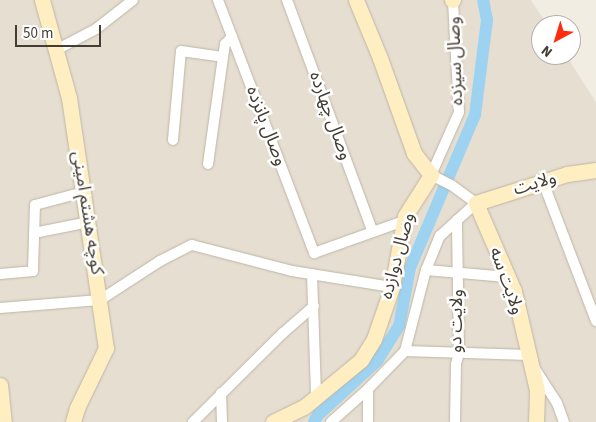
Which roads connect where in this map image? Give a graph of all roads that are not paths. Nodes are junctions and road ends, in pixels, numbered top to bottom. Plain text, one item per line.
1 (42, 0) edge
2 (133, 0) edge
3 (218, 0) edge
4 (287, 0) edge
5 (356, 0) edge
6 (452, 0) edge
7 (232, 37) junction
8 (56, 50) junction
9 (223, 57) junction
10 (173, 140) dead end
11 (208, 164) dead end
12 (596, 170) edge
13 (434, 177) junction
14 (543, 182) junction
15 (84, 192) junction
16 (476, 203) junction
17 (457, 220) junction
18 (89, 222) junction
19 (404, 222) junction
20 (373, 232) junction
21 (34, 233) junction
22 (426, 270) junction
23 (458, 272) junction
24 (0, 274) edge
25 (312, 274) junction
26 (507, 277) junction
27 (392, 287) junction
28 (100, 300) junction
29 (314, 306) junction
30 (0, 308) edge
31 (596, 322) edge
32 (405, 350) junction
33 (459, 353) junction
34 (530, 359) junction
35 (0, 385) edge
36 (368, 388) junction
37 (221, 393) junction
38 (316, 397) junction
39 (4, 422) edge
40 (73, 422) edge
41 (193, 422) edge
42 (222, 422) edge
43 (273, 422) edge
44 (331, 422) edge
45 (368, 422) edge
46 (455, 422) edge
47 (536, 422) edge
48 (564, 422) edge

1 - 8 street, کوچه هشتم امینی
2 - 8 street
3 - 7 street, وصال پانزده
4 - 20 street, وصال چهارده
5 - 13 street
6 - 13 street, وصال سیزده
7 - 9 street
7 - 20 street, وصال پانزده
8 - 15 street, کوچه هشتم امینی
9 - 10 street
9 - 11 street
12 - 14 street, ولایت
13 - 16 street
13 - 19 street, وصال دوازده
14 - 16 street, ولایت
14 - 31 street
15 - 18 street, کوچه هشتم امینی
15 - 21 street
16 - 17 street
16 - 26 street, ولایت سه
17 - 22 street
17 - 23 street, ولایت دو
18 - 21 street
18 - 28 street, کوچه هشتم امینی
19 - 20 street
19 - 27 street, وصال دوازده
21 - 24 street
22 - 23 street
22 - 32 street
23 - 26 street
23 - 33 street, ولایت دو
25 - 27 street
25 - 28 street
25 - 29 street
26 - 34 street, ولایت سه
27 - 38 street, وصال دوازده
28 - 30 street
28 - 40 street, کوچه هشتم امینی
29 - 37 street
29 - 38 street
32 - 33 street
32 - 36 street
33 - 34 street
33 - 46 street, ولایت دو
34 - 47 street, ولایت سه
34 - 48 street
35 - 39 street
36 - 44 street
36 - 45 street
37 - 41 street
37 - 42 street
38 - 43 street, وصال دوازده

